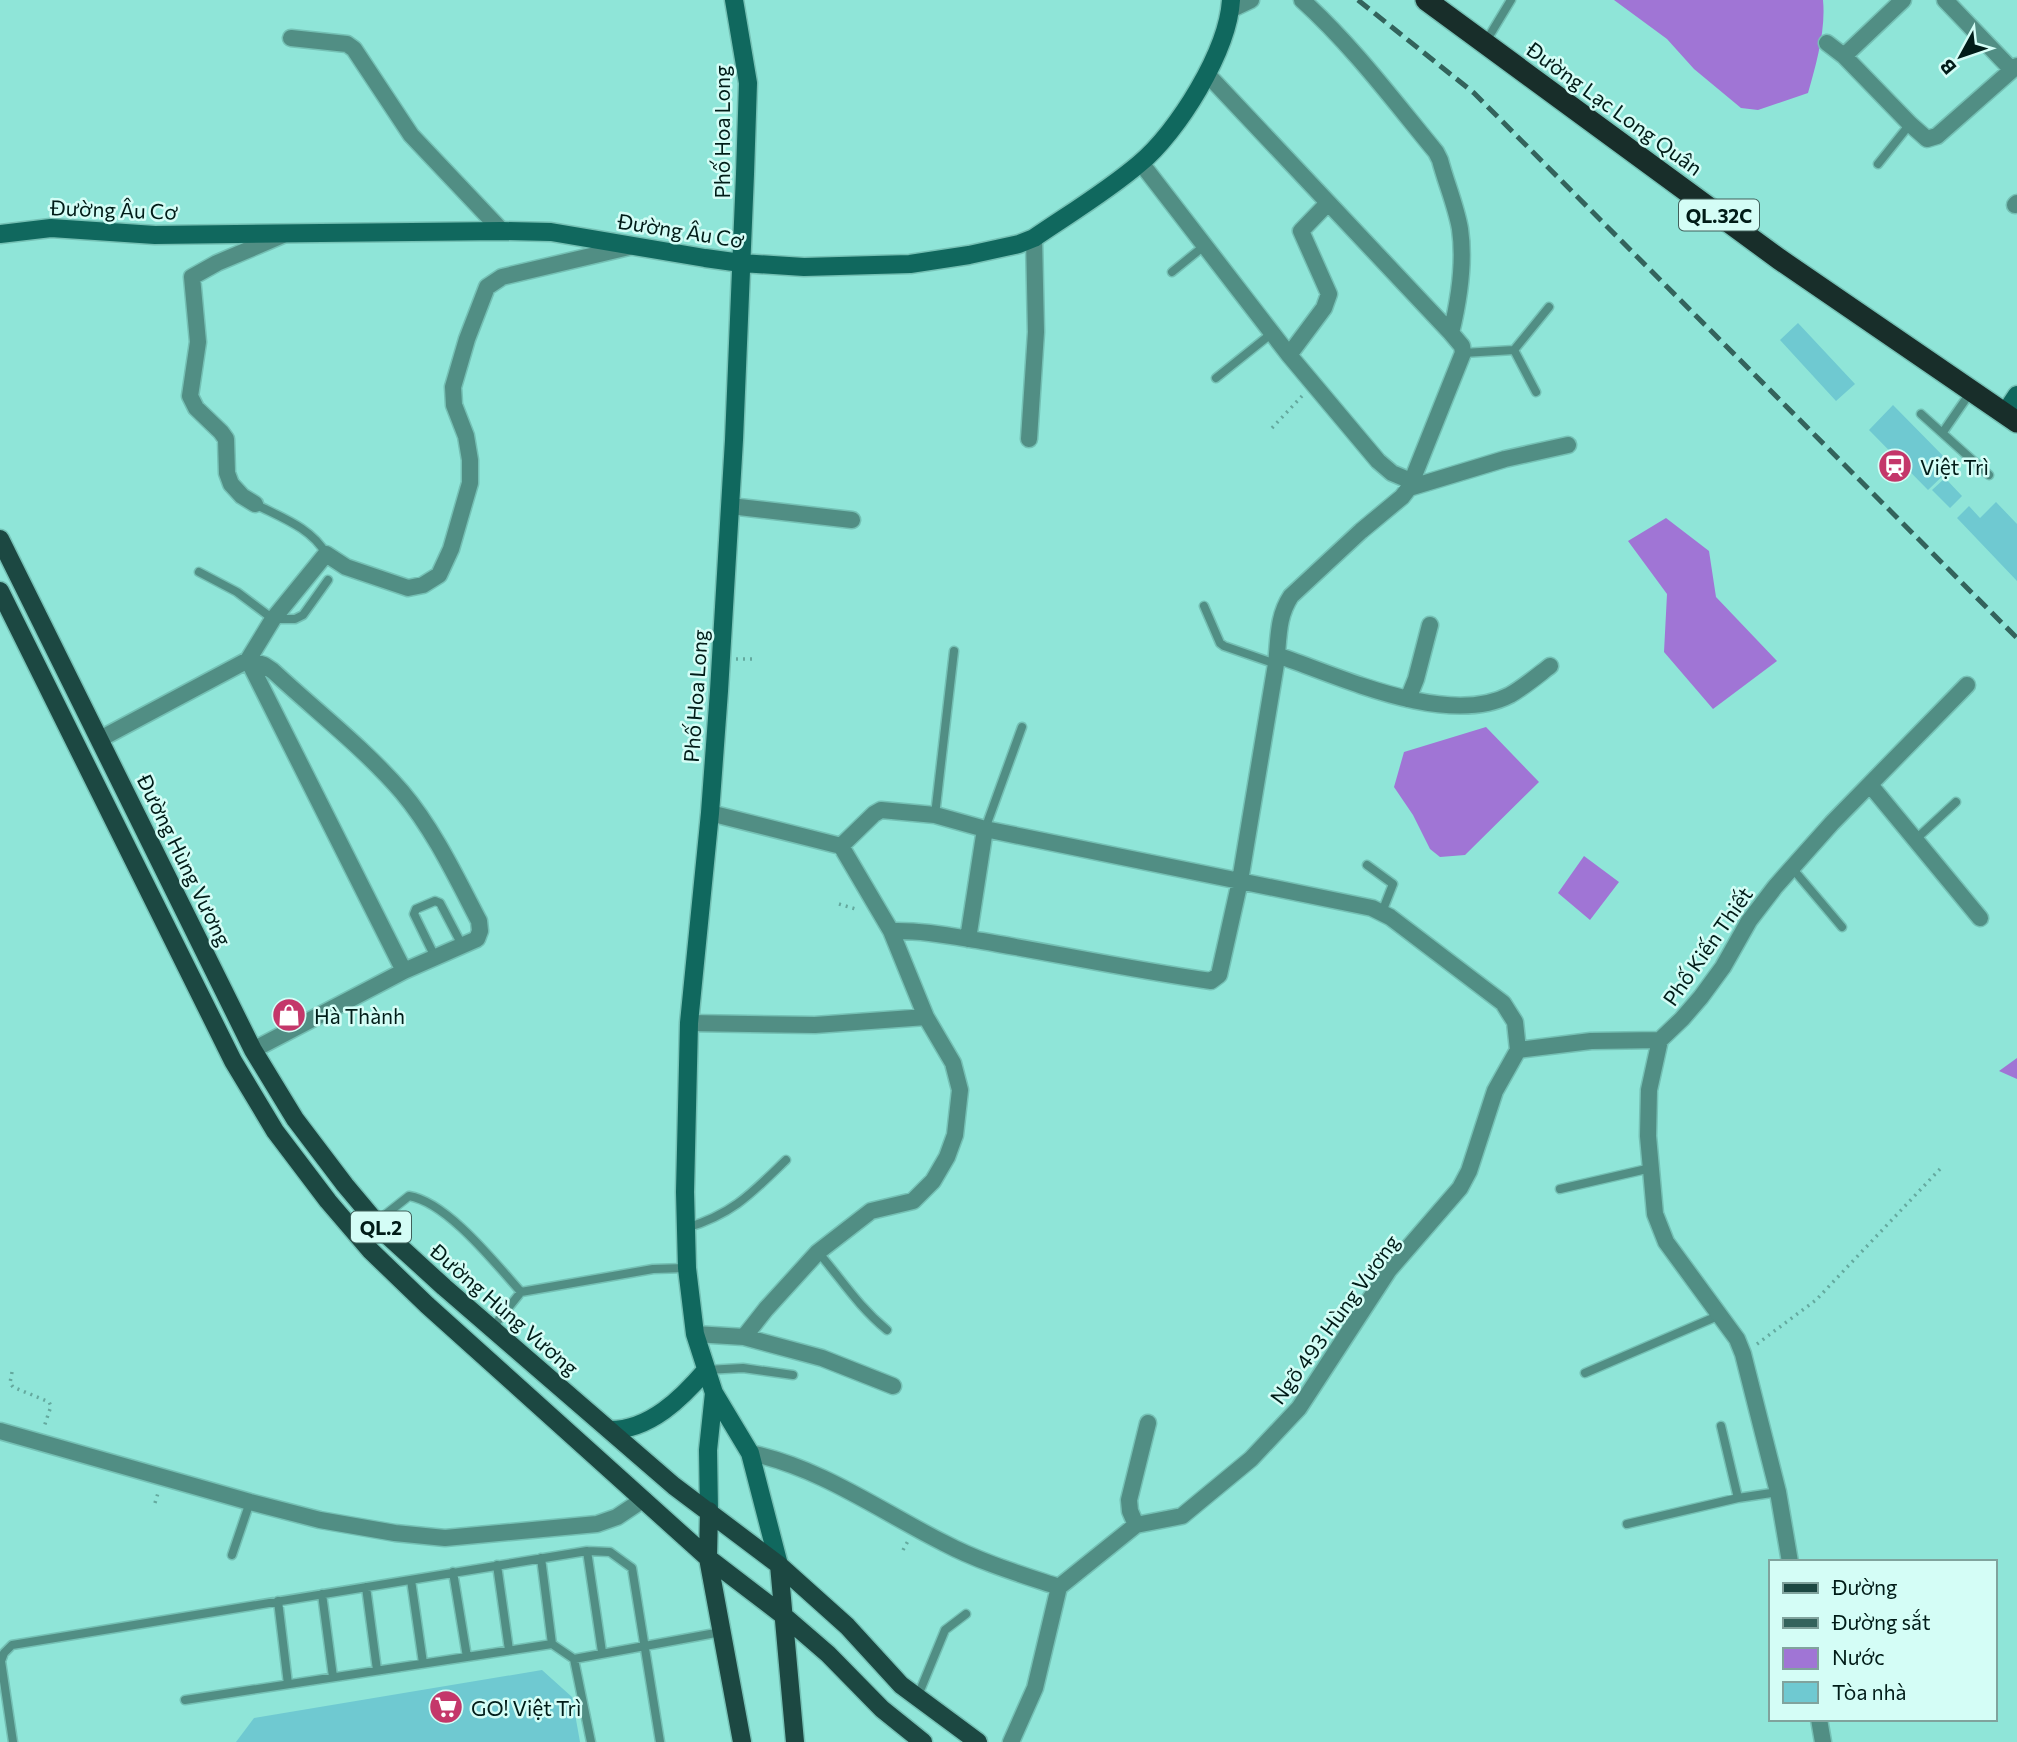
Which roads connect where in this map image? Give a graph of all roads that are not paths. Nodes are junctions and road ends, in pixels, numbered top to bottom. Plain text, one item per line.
1 (734, 0) edge
2 (1251, 0) edge
3 (1302, 0) edge
4 (1426, 0) edge
5 (1511, 0) edge
6 (1903, 0) edge
7 (1945, 0) edge
8 (1230, 5) edge
9 (291, 38) dead end
10 (1485, 43) junction
11 (1827, 43) dead end
12 (1844, 55) junction
13 (2015, 68) edge
14 (1207, 74) junction
15 (1910, 124) junction
16 (1140, 163) junction
17 (1878, 164) dead end
18 (1328, 203) junction
19 (502, 230) junction
20 (288, 233) junction
21 (0, 234) edge
22 (1034, 238) junction
23 (631, 246) junction
24 (1204, 246) junction
25 (741, 263) junction
26 (1172, 272) dead end
27 (1549, 307) dead end
28 (1272, 333) junction
29 (1451, 333) junction
30 (1514, 351) junction
31 (1463, 353) junction
32 (1289, 355) junction
33 (1216, 378) dead end
34 (1971, 390) junction
35 (1536, 392) dead end
36 (2017, 395) edge
37 (1922, 414) dead end
38 (2011, 417) edge
39 (1943, 432) junction
40 (1029, 439) dead end
41 (1568, 445) dead end
42 (1989, 475) dead end
43 (1410, 484) junction
44 (256, 503) joint
45 (730, 506) junction
46 (852, 520) dead end
47 (0, 539) edge
48 (326, 554) junction
49 (199, 572) dead end
50 (328, 580) dead end
51 (0, 591) edge
52 (1204, 606) dead end
53 (273, 619) junction
54 (1430, 625) dead end
55 (954, 651) dead end
56 (1277, 659) junction
57 (248, 660) junction
58 (1550, 666) dead end
59 (1967, 685) dead end
60 (1408, 699) junction
61 (1022, 727) dead end
62 (100, 739) junction
63 (1871, 786) junction
64 (1956, 803) dead end
65 (710, 813) junction
66 (935, 815) junction
67 (985, 829) junction
68 (1916, 839) junction
69 (841, 846) junction
70 (1367, 865) dead end
71 (1792, 868) junction
72 (1240, 881) junction
73 (1382, 912) junction
74 (1980, 918) dead end
75 (1842, 927) dead end
76 (891, 932) junction
77 (968, 939) junction
78 (462, 945) junction
79 (435, 957) junction
80 (404, 971) junction
81 (926, 1017) junction
82 (689, 1023) junction
83 (1660, 1040) junction
84 (253, 1050) junction
85 (1518, 1050) junction
86 (786, 1160) dead end
87 (1651, 1168) junction
88 (1560, 1189) dead end
89 (376, 1222) junction
90 (686, 1228) junction
91 (818, 1252) junction
92 (687, 1268) junction
93 (521, 1292) junction
94 (1720, 1315) junction
95 (492, 1328) junction
96 (887, 1330) dead end
97 (695, 1334) junction
98 (744, 1337) junction
99 (706, 1370) junction
100 (1585, 1373) dead end
101 (793, 1375) dead end
102 (893, 1386) dead end
103 (714, 1393) junction
104 (1148, 1423) dead end
105 (1721, 1426) dead end
106 (610, 1430) junction
107 (0, 1431) edge
108 (750, 1454) junction
109 (1778, 1492) junction
110 (1738, 1498) junction
111 (644, 1499) junction
112 (250, 1502) junction
113 (709, 1511) junction
114 (1627, 1524) dead end
115 (1136, 1525) junction
116 (587, 1551) junction
117 (232, 1555) dead end
118 (541, 1558) junction
119 (708, 1558) junction
120 (1790, 1560) edge
121 (497, 1565) junction
122 (779, 1565) junction
123 (453, 1573) junction
124 (411, 1580) junction
125 (366, 1587) junction
126 (1059, 1587) junction
127 (322, 1594) junction
128 (278, 1601) junction
129 (966, 1614) dead end
130 (784, 1616) junction
131 (722, 1632) junction
132 (552, 1644) junction
133 (645, 1645) junction
134 (509, 1650) junction
135 (602, 1653) junction
136 (467, 1657) junction
137 (574, 1659) junction
138 (423, 1663) junction
139 (377, 1670) junction
140 (333, 1677) junction
141 (288, 1684) junction
142 (917, 1698) junction
143 (185, 1700) dead end
144 (1819, 1721) edge
145 (13, 1742) edge
146 (591, 1742) edge
147 (660, 1742) edge
148 (743, 1742) edge
149 (795, 1742) edge
150 (923, 1742) edge
151 (978, 1742) edge
152 (1011, 1742) edge
153 (1823, 1742) edge

1 - 25 street, Phố Hoa Long
2 - 8 street
3 - 29 street
4 - 10 highway, Đường Lạc Long Quân / QL.32C
5 - 10 lane
6 - 12 street
7 - 13 street
8 - 14 street, Đường Âu Cơ
9 - 19 street
10 - 34 highway, Đường Lạc Long Quân / QL.32C
11 - 12 street
12 - 15 street
13 - 15 street
14 - 16 street, Đường Âu Cơ
14 - 18 street
15 - 17 lane
16 - 22 street, Đường Âu Cơ
16 - 24 street
18 - 29 street
18 - 32 street
19 - 20 street, Đường Âu Cơ
19 - 23 street, Đường Âu Cơ
20 - 21 street, Đường Âu Cơ
20 - 44 street
22 - 25 street, Đường Âu Cơ
22 - 40 street
23 - 25 street, Đường Âu Cơ
23 - 48 street
24 - 26 lane
24 - 28 street
25 - 45 street, Phố Hoa Long
27 - 30 lane
28 - 32 street
28 - 33 lane
29 - 31 street
30 - 31 lane
30 - 35 lane
31 - 43 street
32 - 43 street
34 - 38 highway, Đường Lạc Long Quân / QL.32C
34 - 39 lane
36 - 38 street
37 - 39 lane
39 - 42 lane
41 - 43 street
43 - 56 street
44 - 48 lane
45 - 46 street
45 - 65 street, Phố Hoa Long
47 - 62 main road, Đường Hùng Vương / QL.2
48 - 53 street
49 - 53 lane
50 - 53 lane
51 - 111 main road, QL.2
52 - 56 lane
53 - 57 street
54 - 60 street
55 - 66 lane
56 - 60 street
56 - 72 street
57 - 62 street
57 - 78 street
57 - 80 street
58 - 60 street
59 - 63 street, Phố Kiến Thiết
61 - 67 lane
62 - 84 main road, Đường Hùng Vương / QL.2
63 - 68 street
63 - 71 street, Phố Kiến Thiết
64 - 68 lane
65 - 69 street
65 - 82 street, Phố Hoa Long
66 - 67 street
66 - 69 street
67 - 72 street
67 - 77 street
68 - 74 street
69 - 76 street
70 - 73 lane
71 - 75 lane
71 - 83 street, Phố Kiến Thiết
72 - 73 street
72 - 77 street
73 - 85 street
76 - 77 street
76 - 81 street
78 - 79 street
78 - 79 lane
79 - 80 street
80 - 84 street
81 - 82 street
81 - 91 street
82 - 90 street, Phố Hoa Long
83 - 85 street
83 - 87 street
84 - 89 main road, Đường Hùng Vương / QL.2
85 - 115 street, Ngõ 493 Hùng Vương
86 - 90 lane
87 - 88 lane
87 - 94 street
89 - 93 lane
89 - 95 main road, Đường Hùng Vương / QL.2
90 - 92 street, Phố Hoa Long
91 - 96 lane
91 - 98 street
92 - 93 lane
92 - 97 street, Phố Hoa Long
93 - 95 lane
94 - 100 lane
94 - 109 street
95 - 106 main road, Đường Hùng Vương / QL.2
97 - 98 street
97 - 99 street, Phố Hoa Long
98 - 102 street
99 - 101 lane
99 - 103 street, Phố Hoa Long
99 - 106 street
103 - 108 street, Phố Hoa Long
103 - 113 street, Phố Hoa Long
104 - 115 street
105 - 110 lane
106 - 113 main road, Đường Hùng Vương / QL.2
107 - 112 street
108 - 122 street, Phố Hoa Long
108 - 126 street
109 - 110 lane
109 - 120 street
110 - 114 lane
111 - 112 street
111 - 119 main road, QL.2
112 - 117 lane
113 - 119 main road
113 - 122 main road, Đường Hùng Vương / QL.2
115 - 126 street, Ngõ 493 Hùng Vương
116 - 118 lane
116 - 133 lane
116 - 135 lane
118 - 121 lane
118 - 132 lane
119 - 130 main road, QL.2
119 - 131 main road
121 - 123 lane
121 - 134 lane
122 - 130 main road
122 - 142 main road, Đường Hùng Vương / QL.2
123 - 124 lane
123 - 136 lane
124 - 125 lane
124 - 138 lane
125 - 127 lane
125 - 139 lane
126 - 152 street
127 - 128 lane
127 - 140 lane
128 - 141 lane
128 - 145 lane
129 - 142 lane
130 - 149 main road
130 - 150 main road, QL.2
131 - 133 lane
131 - 148 main road
132 - 134 lane
132 - 137 lane
133 - 135 lane
133 - 147 lane
134 - 136 lane
135 - 137 lane
136 - 138 lane
137 - 146 lane
138 - 139 lane
139 - 140 lane
140 - 141 lane
141 - 143 lane
142 - 151 main road, Đường Hùng Vương / QL.2
144 - 153 street

